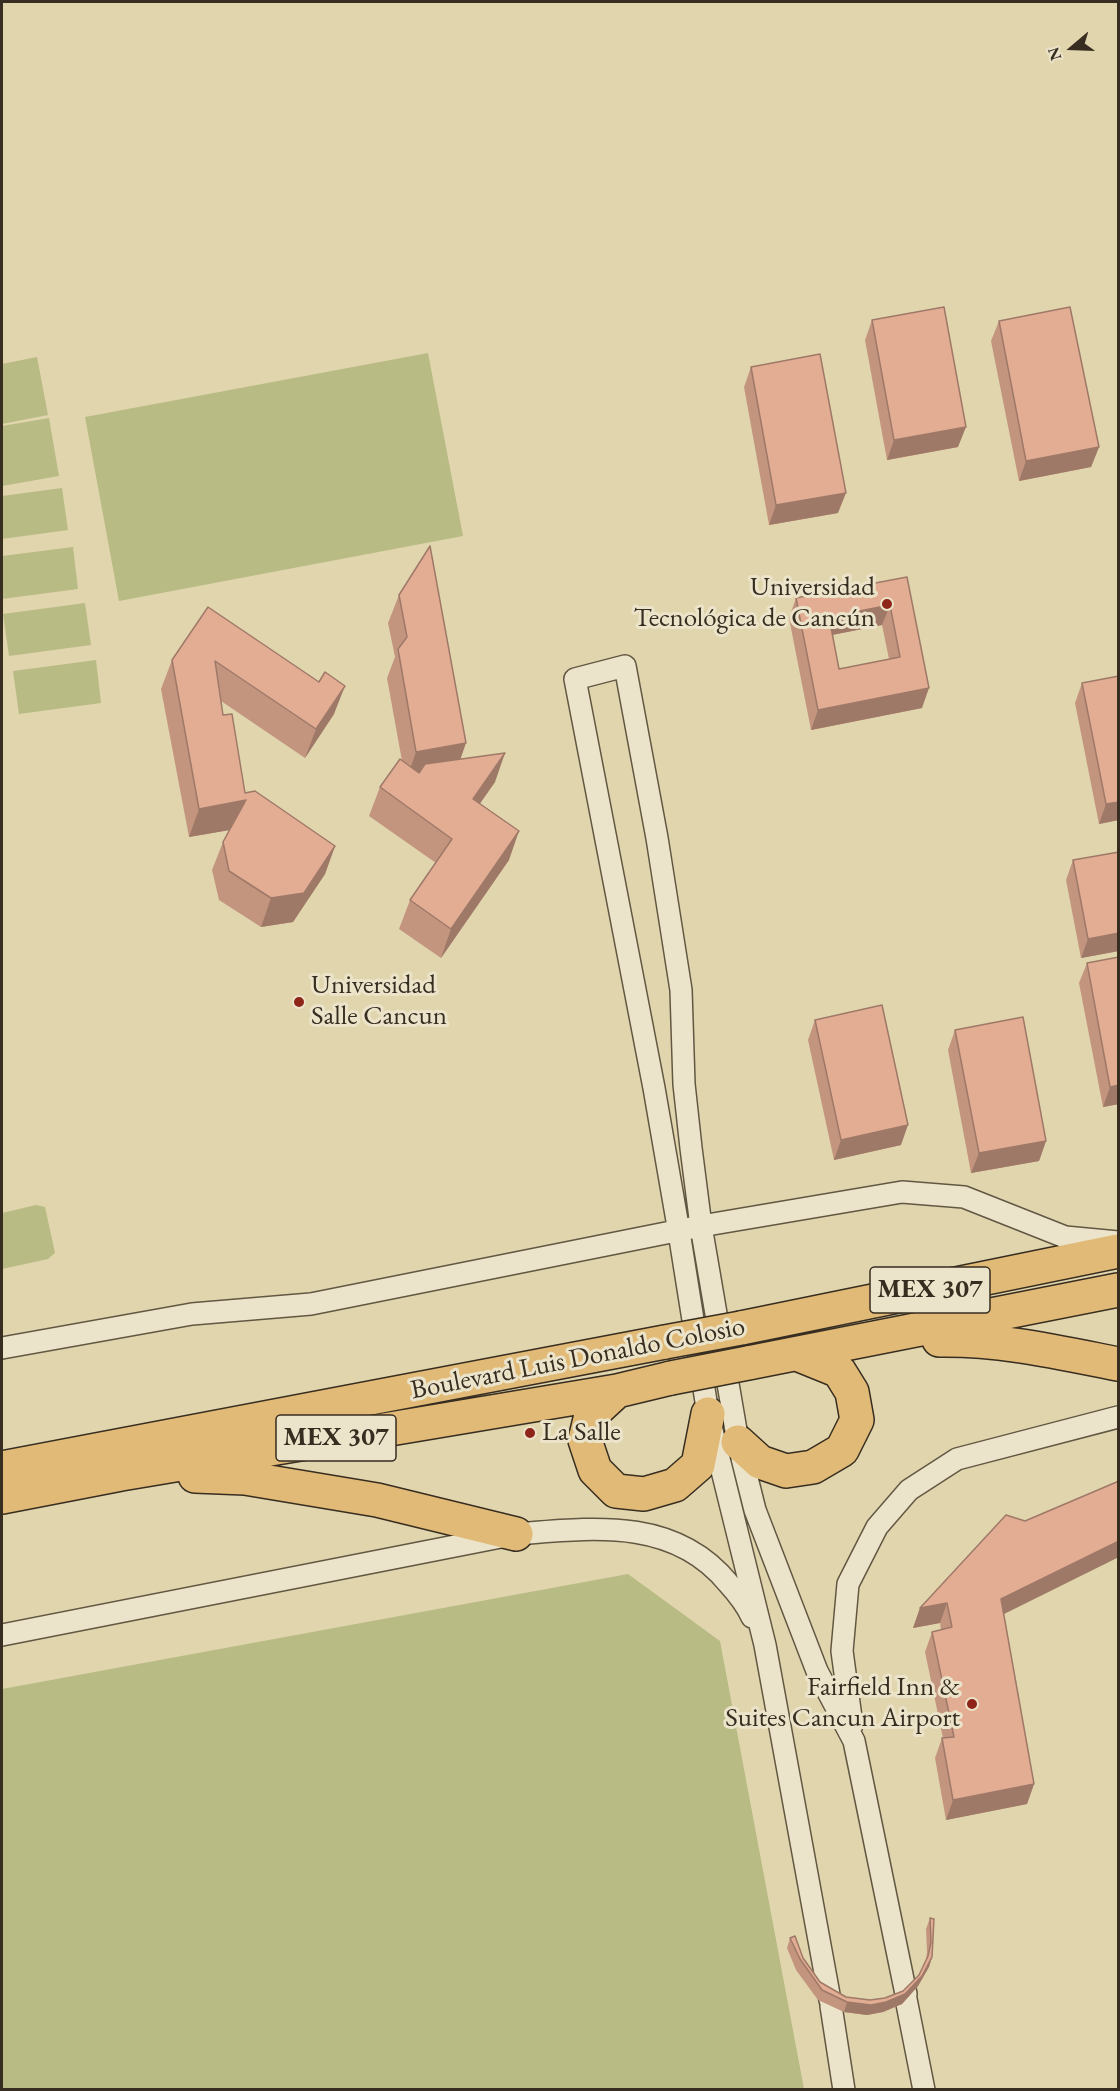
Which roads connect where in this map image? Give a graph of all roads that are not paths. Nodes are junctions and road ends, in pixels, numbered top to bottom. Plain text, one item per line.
1 (701, 1226) junction
2 (680, 1232) junction
3 (1119, 1242) edge
4 (1119, 1251) edge
5 (1119, 1290) edge
6 (868, 1340) junction
7 (2, 1348) edge
8 (797, 1354) junction
9 (1119, 1364) edge
10 (616, 1391) junction
11 (708, 1414) junction
12 (1119, 1417) edge
13 (738, 1442) junction
14 (2, 1468) edge
15 (121, 1474) junction
16 (2, 1497) edge
17 (516, 1534) junction
18 (2, 1635) edge
19 (765, 1645) junction
20 (854, 1741) junction
21 (844, 2090) edge
22 (924, 2090) edge

1 - 2 street
1 - 2 street
1 - 3 street
1 - 13 street
2 - 7 street
2 - 11 street
4 - 14 main road, Boulevard Luis Donaldo Colosio / MEX 307, bridge
5 - 6 main road, Boulevard Luis Donaldo Colosio / MEX 307
6 - 8 main road, Boulevard Luis Donaldo Colosio / MEX 307
6 - 9 main road
8 - 10 main road, Boulevard Luis Donaldo Colosio / MEX 307, bridge
8 - 13 main road
10 - 11 main road
10 - 15 main road, Boulevard Luis Donaldo Colosio / MEX 307
11 - 19 street
12 - 20 street
13 - 20 street
15 - 16 main road, Boulevard Luis Donaldo Colosio / MEX 307
15 - 17 main road
17 - 18 street
17 - 19 street
19 - 21 street
20 - 22 street

